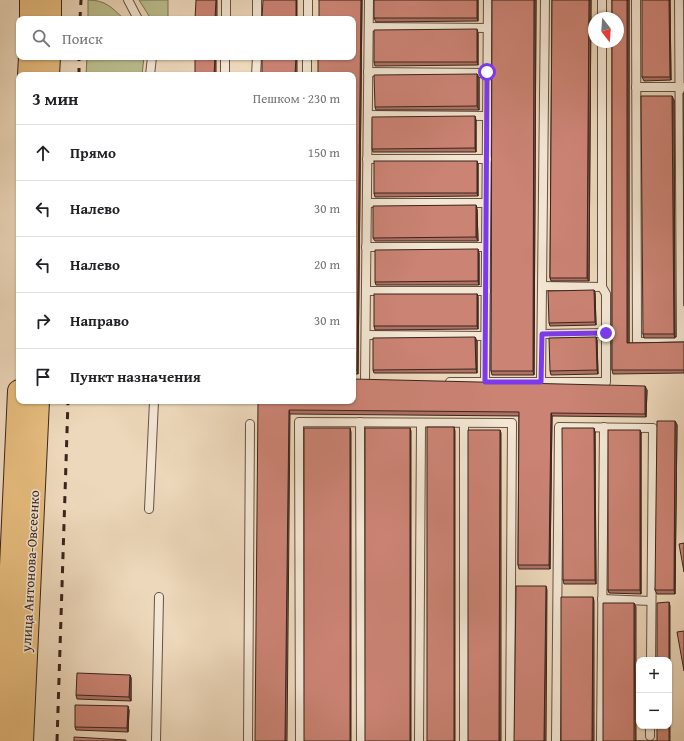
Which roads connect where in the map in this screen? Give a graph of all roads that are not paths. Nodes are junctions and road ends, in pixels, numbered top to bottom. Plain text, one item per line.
1 (31, 0) edge
2 (50, 0) edge
3 (128, 0) edge
4 (226, 0) edge
5 (257, 0) edge
6 (308, 0) edge
7 (369, 0) edge
8 (488, 0) edge
9 (545, 0) edge
10 (602, 0) edge
11 (636, 0) edge
12 (679, 0) edge
13 (602, 12) edge
14 (31, 16) edge
15 (50, 16) edge
16 (136, 16) edge
17 (226, 16) edge
18 (257, 16) edge
19 (308, 16) edge
20 (369, 27) junction
21 (488, 28) junction
22 (602, 48) edge
23 (30, 60) edge
24 (49, 60) edge
25 (152, 60) edge
26 (225, 60) edge
27 (256, 60) edge
28 (308, 60) edge
29 (29, 72) edge
30 (48, 72) edge
31 (150, 72) edge
32 (225, 72) edge
33 (256, 72) edge
34 (307, 72) edge
35 (368, 72) junction
36 (487, 72) junction
37 (636, 87) junction
38 (682, 87) edge
39 (368, 115) junction
40 (487, 116) junction
41 (367, 159) junction
42 (487, 159) junction
43 (367, 203) junction
44 (486, 203) junction
45 (366, 247) junction
46 (486, 247) junction
47 (543, 286) junction
48 (602, 287) junction
49 (366, 291) junction
50 (486, 291) junction
51 (606, 333) junction
52 (542, 334) junction
53 (366, 335) junction
54 (485, 336) junction
55 (682, 341) edge
56 (366, 380) edge
57 (445, 382) edge
58 (485, 382) junction
59 (541, 382) junction
60 (18, 404) edge
61 (38, 404) edge
62 (154, 404) edge
63 (360, 422) junction
64 (421, 423) junction
65 (464, 423) junction
66 (250, 424) dead end
67 (604, 427) junction
68 (148, 510) dead end
69 (159, 597) dead end
70 (602, 599) junction
71 (651, 601) junction
72 (651, 657) edge
73 (650, 729) edge
74 (650, 736) dead end
75 (3, 741) edge
76 (22, 741) edge
77 (156, 741) edge
78 (248, 741) edge
79 (300, 741) edge
80 (361, 741) edge
81 (419, 741) edge
82 (464, 741) edge
83 (510, 741) edge
84 (556, 741) edge
85 (601, 741) edge

1 - 14 highway
2 - 15 highway
3 - 16 lane
4 - 17 lane
5 - 18 lane
6 - 19 lane
7 - 20 lane
8 - 21 lane
9 - 47 lane
10 - 13 lane
11 - 37 lane
12 - 38 lane
20 - 21 lane
20 - 35 lane
21 - 36 lane
22 - 48 lane
23 - 29 highway
24 - 30 highway
25 - 31 lane
26 - 32 lane
27 - 33 lane
28 - 34 lane
35 - 36 lane
35 - 39 lane
36 - 40 lane
37 - 38 lane
37 - 55 lane
38 - 55 lane
39 - 40 lane
39 - 41 lane
40 - 42 lane
41 - 42 lane
41 - 43 lane
42 - 44 lane
43 - 44 lane
43 - 45 lane
44 - 46 lane
45 - 46 lane
45 - 49 lane
46 - 50 lane
47 - 48 lane
47 - 52 lane
48 - 51 lane
49 - 50 lane
49 - 53 lane
50 - 54 lane
51 - 52 lane
51 - 59 lane
52 - 59 lane
53 - 54 lane
53 - 56 lane
54 - 58 lane
57 - 58 lane
58 - 59 lane
60 - 75 highway, улица Антонова-Овсеенко
61 - 76 highway, улица Антонова-Овсеенко
62 - 68 lane
63 - 64 lane
63 - 79 lane
63 - 80 lane
64 - 65 lane
64 - 81 lane
65 - 82 lane
65 - 83 lane
66 - 78 lane
67 - 70 lane
67 - 71 lane
67 - 84 lane
69 - 77 lane
70 - 71 lane
70 - 85 lane
71 - 72 lane
73 - 74 lane

